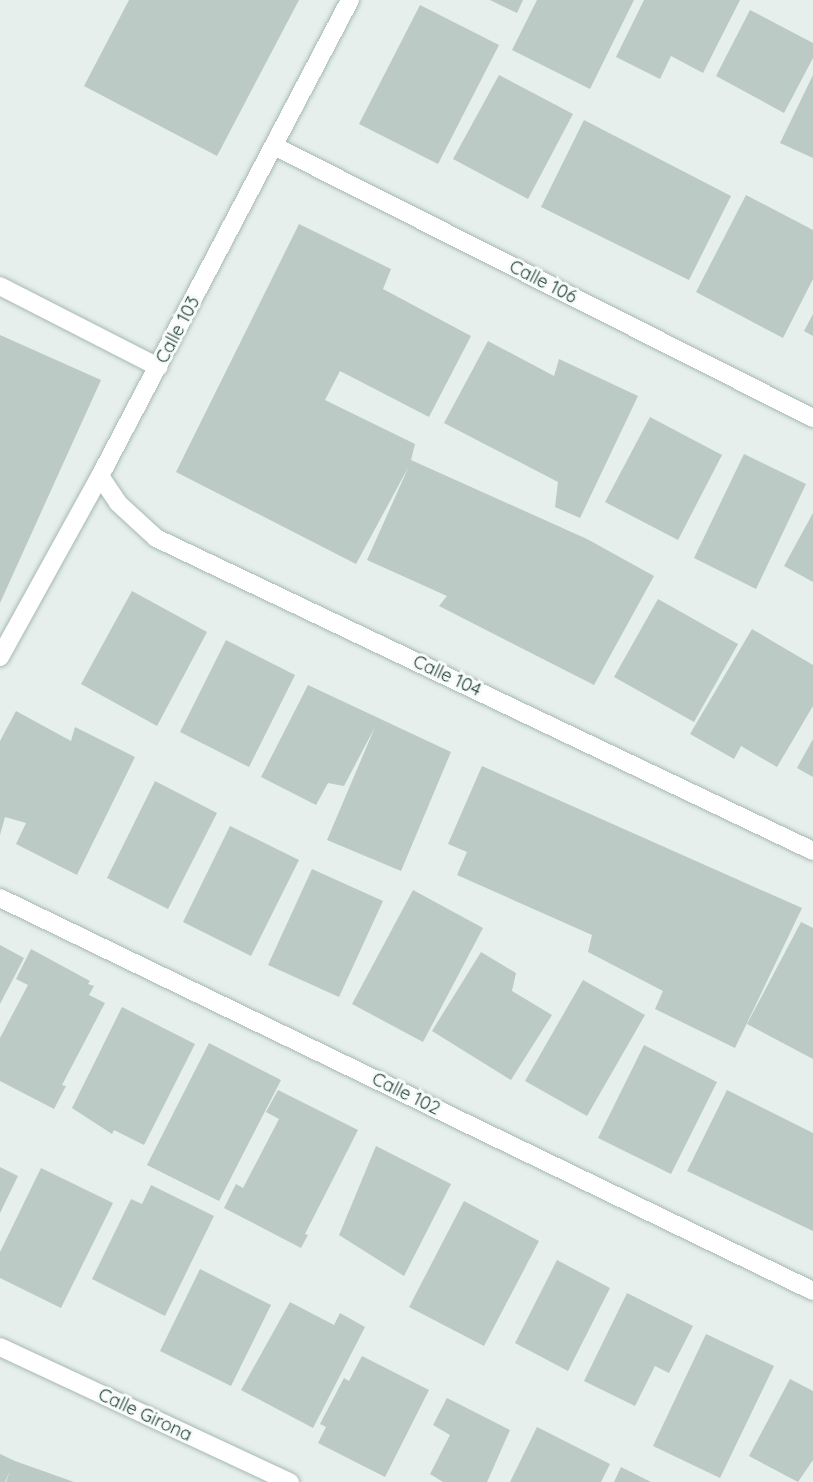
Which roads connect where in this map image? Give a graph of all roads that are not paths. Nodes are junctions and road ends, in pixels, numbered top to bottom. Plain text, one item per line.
1 (351, 0) edge
2 (274, 146) junction
3 (0, 286) edge
4 (158, 367) junction
5 (813, 418) edge
6 (100, 476) junction
7 (0, 657) edge
8 (813, 851) edge
9 (0, 898) edge
10 (813, 1291) edge
11 (0, 1347) edge
12 (290, 1482) edge

1 - 2 street, Calle 103
2 - 4 street, Calle 103
2 - 5 street, Calle 106
3 - 4 street
4 - 6 street, Calle 103
6 - 7 street, Calle 103
6 - 8 street, Calle 104
9 - 10 street, Calle 102
11 - 12 street, Calle Girona

